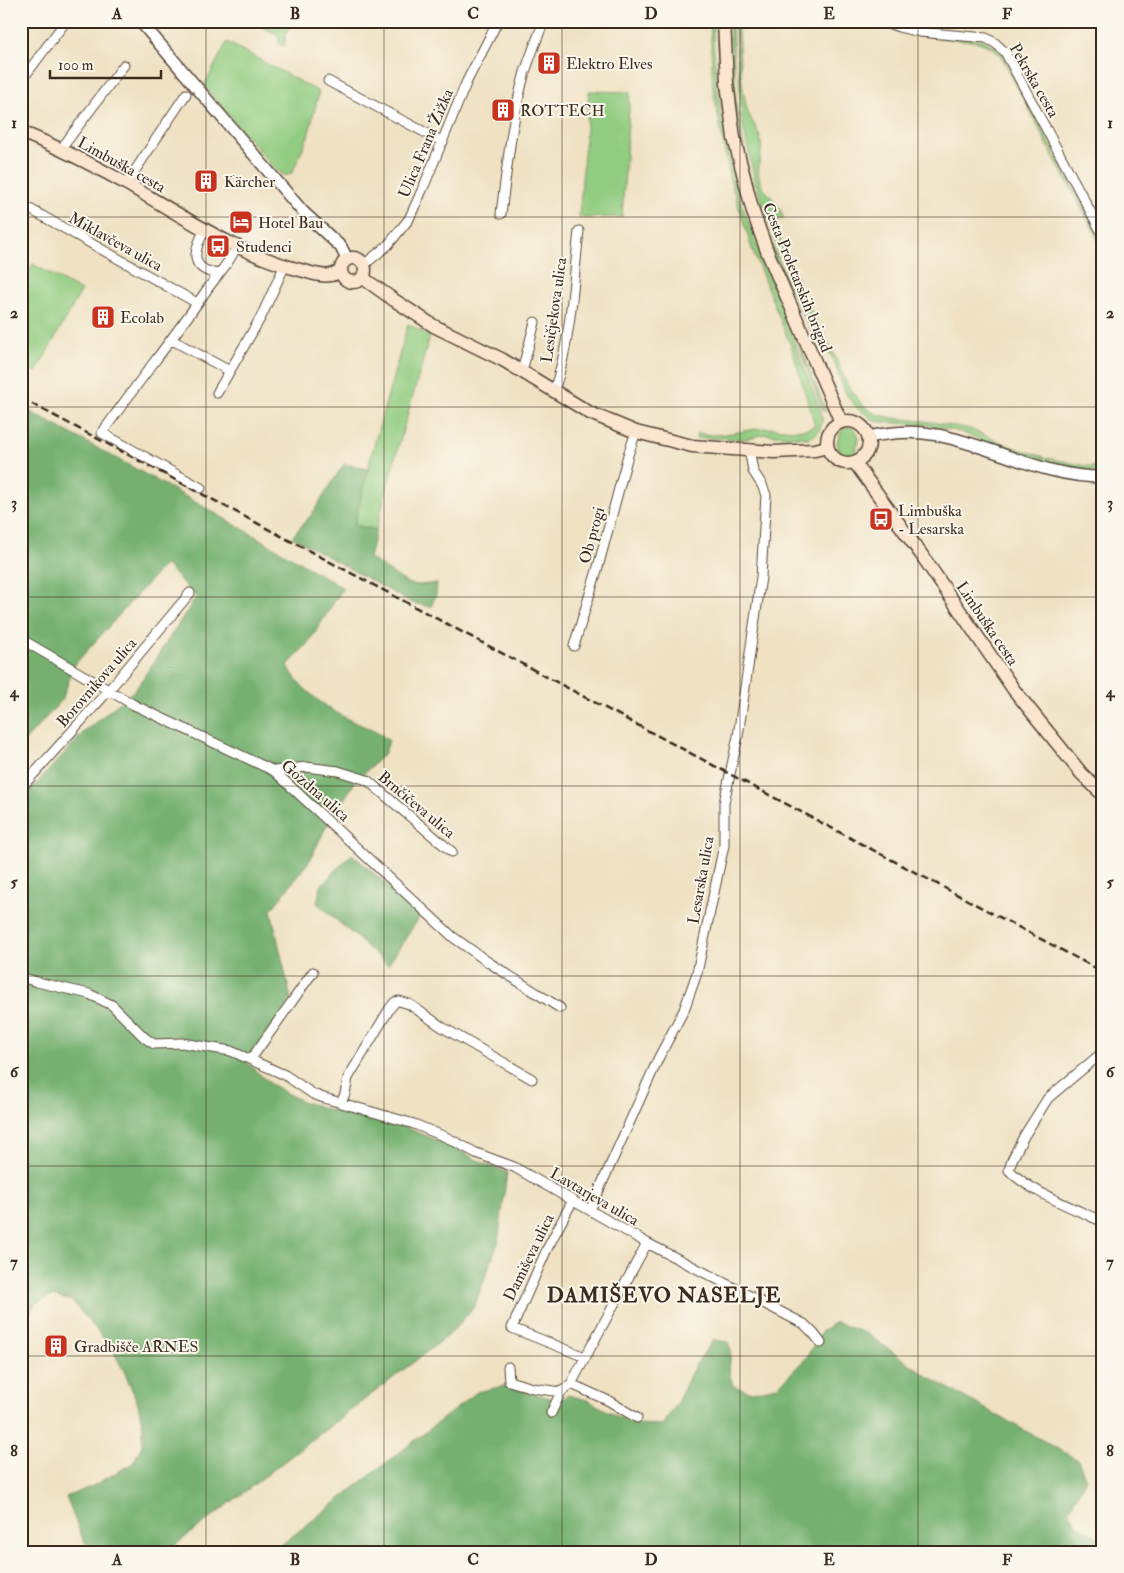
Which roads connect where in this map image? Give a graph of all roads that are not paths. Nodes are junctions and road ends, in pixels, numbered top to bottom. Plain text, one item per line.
1 (66, 21) edge
2 (140, 21) edge
3 (498, 21) edge
4 (544, 21) edge
5 (724, 21) edge
6 (883, 21) edge
7 (21, 64) edge
8 (124, 65) dead end
9 (29, 70) junction
10 (21, 80) edge
11 (328, 81) dead end
12 (186, 94) dead end
13 (21, 132) edge
14 (443, 142) junction
15 (61, 149) junction
16 (126, 184) junction
17 (21, 204) edge
18 (501, 214) dead end
19 (205, 230) junction
20 (579, 231) dead end
21 (1103, 235) edge
22 (236, 247) junction
23 (347, 259) junction
24 (365, 264) junction
25 (284, 267) junction
26 (341, 271) junction
27 (219, 274) junction
28 (363, 278) junction
29 (197, 303) junction
30 (535, 322) dead end
31 (172, 340) junction
32 (230, 371) junction
33 (522, 371) junction
34 (554, 391) junction
35 (217, 393) dead end
36 (842, 422) junction
37 (636, 432) junction
38 (868, 437) junction
39 (826, 447) junction
40 (748, 449) junction
41 (855, 463) junction
42 (1103, 476) edge
43 (201, 488) dead end
44 (190, 594) dead end
45 (21, 639) edge
46 (574, 646) dead end
47 (109, 690) junction
48 (274, 771) junction
49 (21, 788) edge
50 (1103, 795) edge
51 (452, 852) dead end
52 (313, 972) dead end
53 (21, 977) edge
54 (560, 1008) dead end
55 (1103, 1052) edge
56 (251, 1059) junction
57 (532, 1079) dead end
58 (341, 1103) junction
59 (573, 1200) junction
60 (590, 1210) junction
61 (1103, 1222) edge
62 (647, 1243) junction
63 (821, 1343) dead end
64 (585, 1357) junction
65 (508, 1367) dead end
66 (571, 1384) junction
67 (561, 1392) junction
68 (551, 1413) dead end
69 (637, 1418) dead end

1 - 9 street
2 - 23 street
3 - 14 street, Ulica Frana Žižka
4 - 18 street
5 - 36 main road, Cesta Proletarskih brigad
6 - 21 street, Pekrska cesta
7 - 9 street
8 - 15 street
9 - 10 street
11 - 14 street
12 - 16 street
13 - 15 main road, Limbuška cesta
14 - 24 street, Ulica Frana Žižka
15 - 16 main road, Limbuška cesta
16 - 19 main road, Limbuška cesta
17 - 29 street, Miklavčeva ulica
19 - 22 main road, Limbuška cesta
19 - 27 street
20 - 34 street, Lesičjekova ulica
22 - 25 main road, Limbuška cesta
22 - 27 street
23 - 24 main road
23 - 26 main road
24 - 28 main road
25 - 26 main road, Limbuška cesta
25 - 32 street
26 - 28 main road
27 - 29 street
28 - 33 main road
29 - 31 street
30 - 33 street
31 - 32 street
31 - 43 street
32 - 35 street
33 - 34 main road
34 - 37 main road
36 - 38 main road
36 - 39 main road
37 - 40 main road
37 - 46 street, Ob progi
38 - 41 main road
38 - 42 street
39 - 40 main road
39 - 41 main road
40 - 60 street, Lesarska ulica
41 - 50 main road, Limbuška cesta
44 - 47 street, Borovnikova ulica
45 - 47 street, Gozdna ulica
47 - 48 street, Gozdna ulica
47 - 49 street, Borovnikova ulica
48 - 51 street, Brnčičeva ulica
48 - 54 street, Gozdna ulica
52 - 56 street
53 - 56 street, Lavtarjeva ulica
55 - 61 street
56 - 58 street, Lavtarjeva ulica
57 - 58 street
58 - 59 street, Lavtarjeva ulica
59 - 60 street, Lavtarjeva ulica
59 - 64 street, Damiševa ulica
60 - 62 street, Lavtarjeva ulica
62 - 63 street, Lavtarjeva ulica
62 - 64 street
64 - 66 street
65 - 67 street
66 - 67 street
66 - 69 street
67 - 68 street

